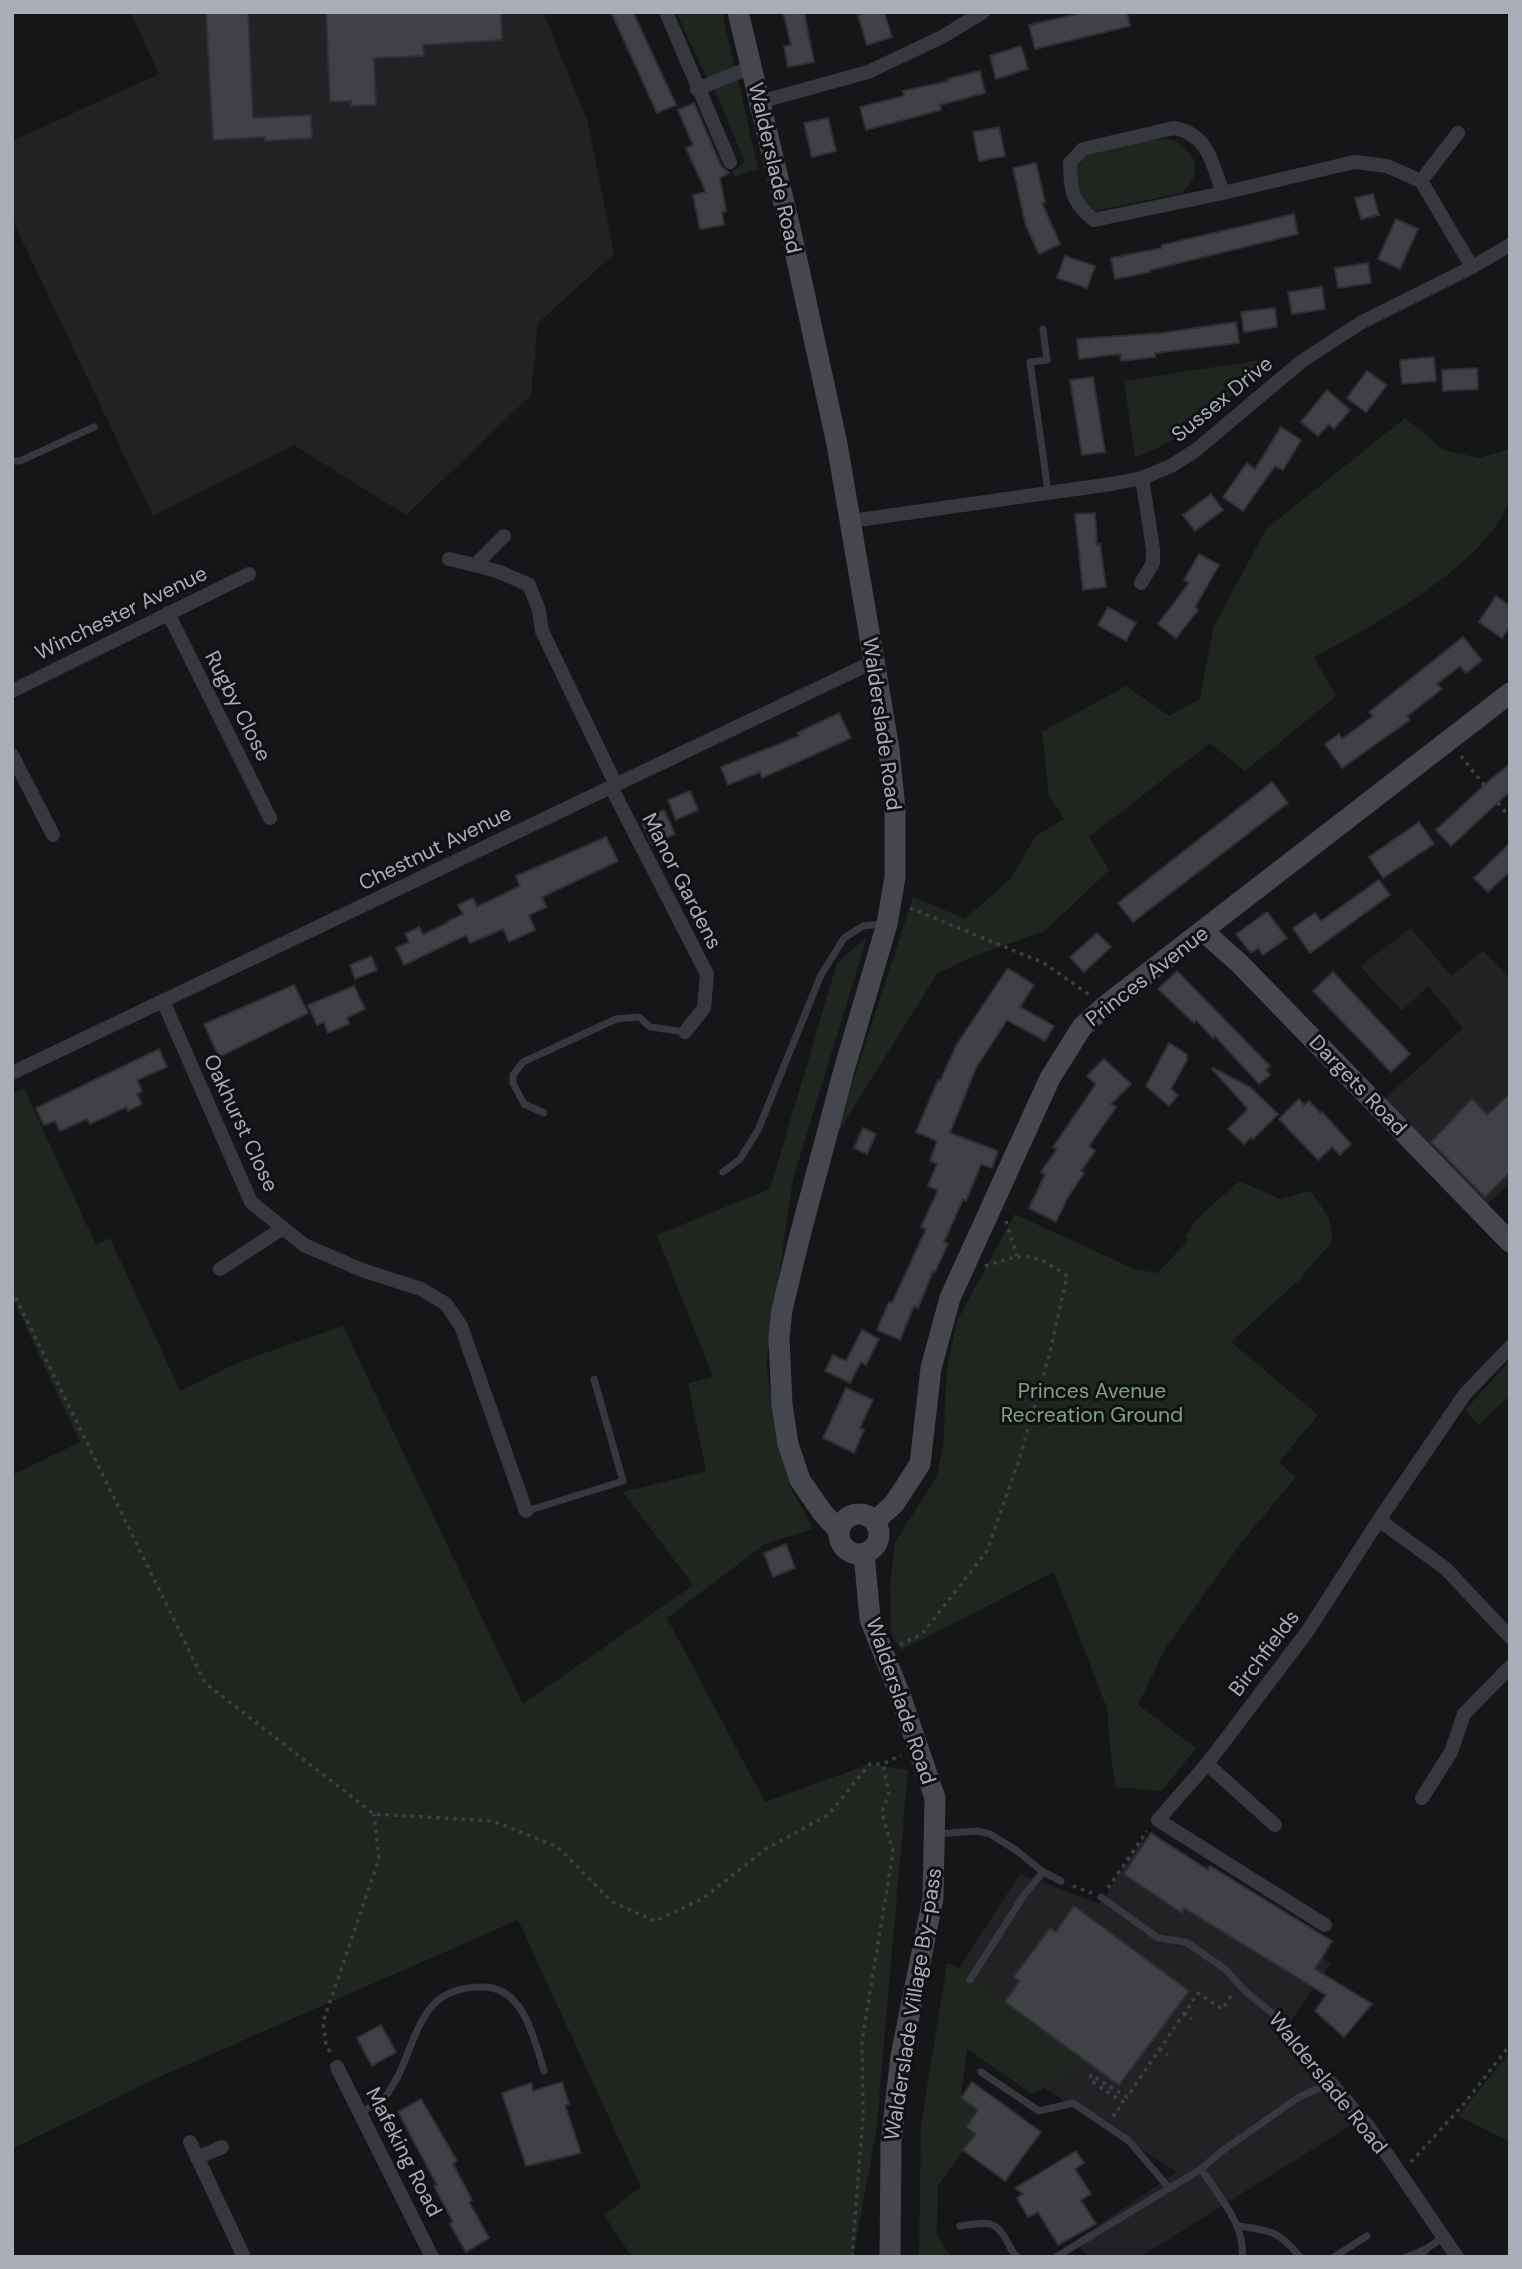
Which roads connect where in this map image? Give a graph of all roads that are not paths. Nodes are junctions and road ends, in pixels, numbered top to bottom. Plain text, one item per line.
1 (666, 12) edge
2 (738, 12) edge
3 (983, 12) edge
4 (751, 67) junction
5 (697, 89) junction
6 (759, 102) junction
7 (1458, 133) dead end
8 (730, 162) dead end
9 (1421, 181) junction
10 (1223, 193) junction
11 (1510, 245) edge
12 (1472, 267) junction
13 (1043, 329) dead end
14 (93, 427) dead end
15 (12, 461) edge
16 (1142, 478) junction
17 (1048, 493) junction
18 (851, 521) junction
19 (505, 536) dead end
20 (449, 559) dead end
21 (475, 565) junction
22 (249, 574) dead end
23 (1140, 583) dead end
24 (168, 613) junction
25 (875, 661) junction
26 (12, 691) edge
27 (1510, 693) edge
28 (12, 755) edge
29 (613, 786) junction
30 (271, 818) dead end
31 (53, 835) dead end
32 (887, 924) junction
33 (1203, 932) junction
34 (163, 1001) junction
35 (685, 1032) joint
36 (12, 1073) edge
37 (544, 1113) dead end
38 (723, 1171) dead end
39 (283, 1228) junction
40 (1509, 1239) edge
41 (220, 1269) dead end
42 (1510, 1347) edge
43 (594, 1379) dead end
44 (526, 1511) joint
45 (1379, 1520) junction
46 (875, 1521) junction
47 (839, 1531) junction
48 (864, 1553) junction
49 (1510, 1637) edge
50 (1510, 1667) edge
51 (1207, 1765) junction
52 (1423, 1798) dead end
53 (1275, 1825) dead end
54 (936, 1835) junction
55 (1042, 1872) junction
56 (1061, 1881) road end
57 (1101, 1898) road end
58 (1325, 1925) dead end
59 (970, 1980) dead end
60 (337, 2067) road end
61 (544, 2071) dead end
62 (981, 2072) dead end
63 (1331, 2083) junction
64 (360, 2112) junction
65 (190, 2142) dead end
66 (222, 2147) dead end
67 (197, 2158) junction
68 (1201, 2169) junction
69 (1169, 2188) junction
70 (960, 2225) dead end
71 (1237, 2226) junction
72 (1367, 2236) dead end
73 (1444, 2237) junction
74 (1424, 2253) edge
75 (244, 2257) edge
76 (432, 2257) edge
77 (890, 2257) edge
78 (1018, 2257) edge
79 (1056, 2257) edge
80 (1242, 2257) edge
81 (1300, 2257) edge
82 (1334, 2257) edge
83 (1406, 2257) edge
84 (1457, 2257) edge

1 - 5 street, Walderslade Road
2 - 4 street, Walderslade Road
3 - 6 street
4 - 5 street, Walderslade Road
4 - 6 street, Walderslade Road
5 - 8 street, Walderslade Road
6 - 18 street, Walderslade Road
7 - 9 street
9 - 10 street
9 - 12 street
10 - 10 street
11 - 12 street, Sussex Drive
12 - 16 street, Sussex Drive
13 - 17 lane
14 - 15 lane
16 - 17 street, Sussex Drive
16 - 23 street
17 - 18 street, Sussex Drive
18 - 25 street, Walderslade Road
19 - 21 street
20 - 21 street
21 - 29 street, Manor Gardens
22 - 24 street, Winchester Avenue
24 - 26 street, Winchester Avenue
24 - 30 street, Rugby Close
25 - 29 street, Chestnut Avenue
25 - 32 street, Walderslade Road
27 - 33 street, Princes Avenue
28 - 31 street
29 - 34 street, Chestnut Avenue
29 - 35 street, Manor Gardens
32 - 38 lane
32 - 47 street, Walderslade Road
33 - 40 street, Dargets Road
33 - 46 street, Princes Avenue
34 - 36 street, Chestnut Avenue
34 - 39 street, Oakhurst Close
35 - 37 lane
39 - 41 street
39 - 44 street, Oakhurst Close
42 - 45 street, Birchfields
43 - 44 lane
45 - 49 street
45 - 51 street, Birchfields
46 - 47 street
46 - 48 street
47 - 48 street
48 - 54 street, Walderslade Road
50 - 52 street
51 - 53 street
51 - 58 street, Birchfields
54 - 55 lane
54 - 77 street, Walderslade Village By-pass
55 - 56 lane
55 - 59 lane
57 - 63 lane, Walderslade Road
60 - 64 street, Mafeking Road
61 - 64 lane
62 - 69 lane
63 - 68 lane
63 - 73 street, Walderslade Road
64 - 76 street, Mafeking Road
65 - 67 street
66 - 67 street
67 - 75 street
68 - 69 lane
68 - 71 lane
69 - 79 lane
70 - 78 lane
71 - 80 lane
71 - 81 lane
72 - 82 lane
73 - 74 lane
73 - 84 street, Walderslade Road
74 - 83 lane

